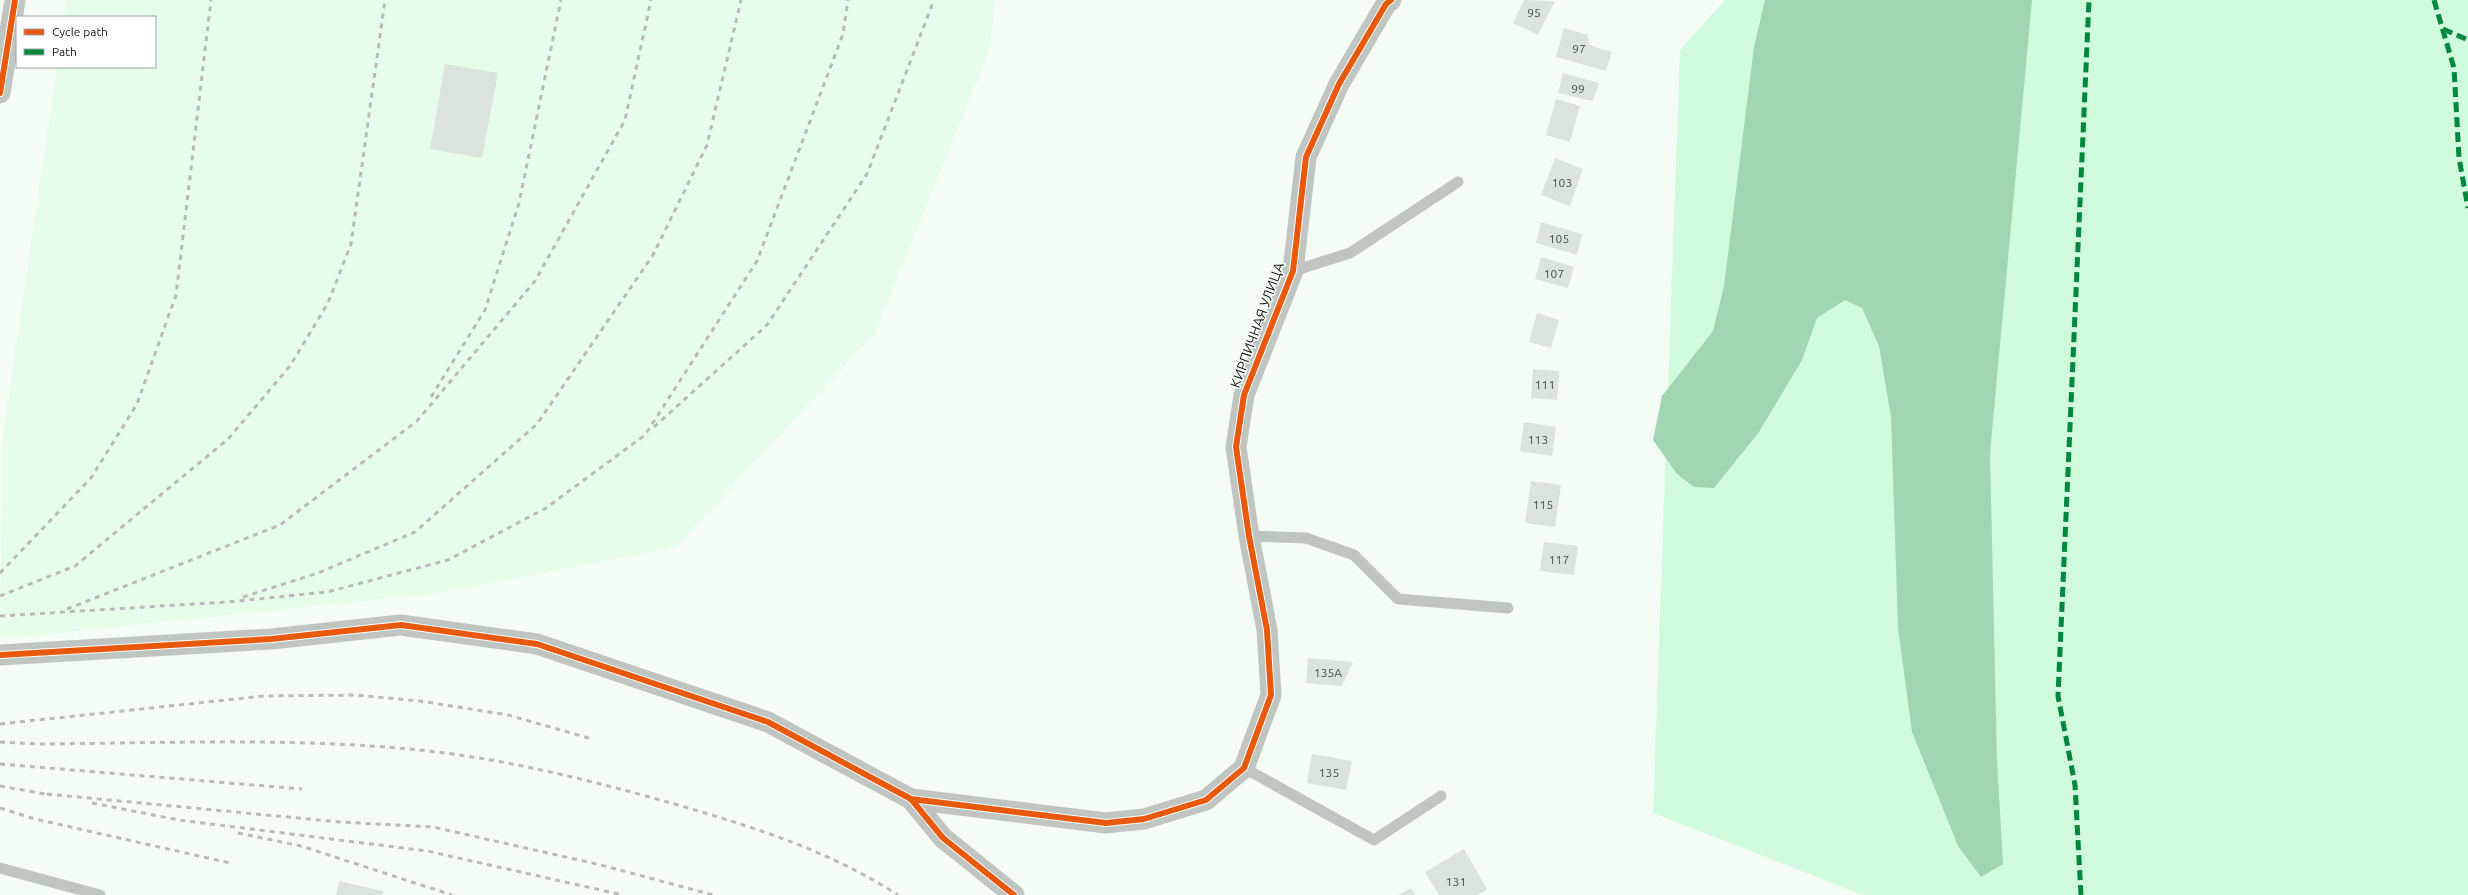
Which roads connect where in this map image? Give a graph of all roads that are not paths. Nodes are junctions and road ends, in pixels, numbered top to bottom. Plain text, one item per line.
1 (15, 0) edge
2 (1391, 0) edge
3 (3, 52) edge
4 (0, 93) edge
5 (1458, 182) dead end
6 (1293, 271) junction
7 (1249, 536) junction
8 (1508, 608) dead end
9 (0, 655) edge
10 (1244, 768) junction
11 (1440, 796) dead end
12 (911, 799) junction
13 (0, 868) edge
14 (100, 895) edge
15 (1014, 895) edge

1 - 3 street
2 - 6 street, КИРПИЧНАЯ УЛИЦА
3 - 4 street
5 - 6 lane
6 - 7 street, КИРПИЧНАЯ УЛИЦА
7 - 8 lane
7 - 10 street, КИРПИЧНАЯ УЛИЦА
9 - 12 street
10 - 11 lane
10 - 12 street, КИРПИЧНАЯ УЛИЦА
12 - 15 street
13 - 14 lane

